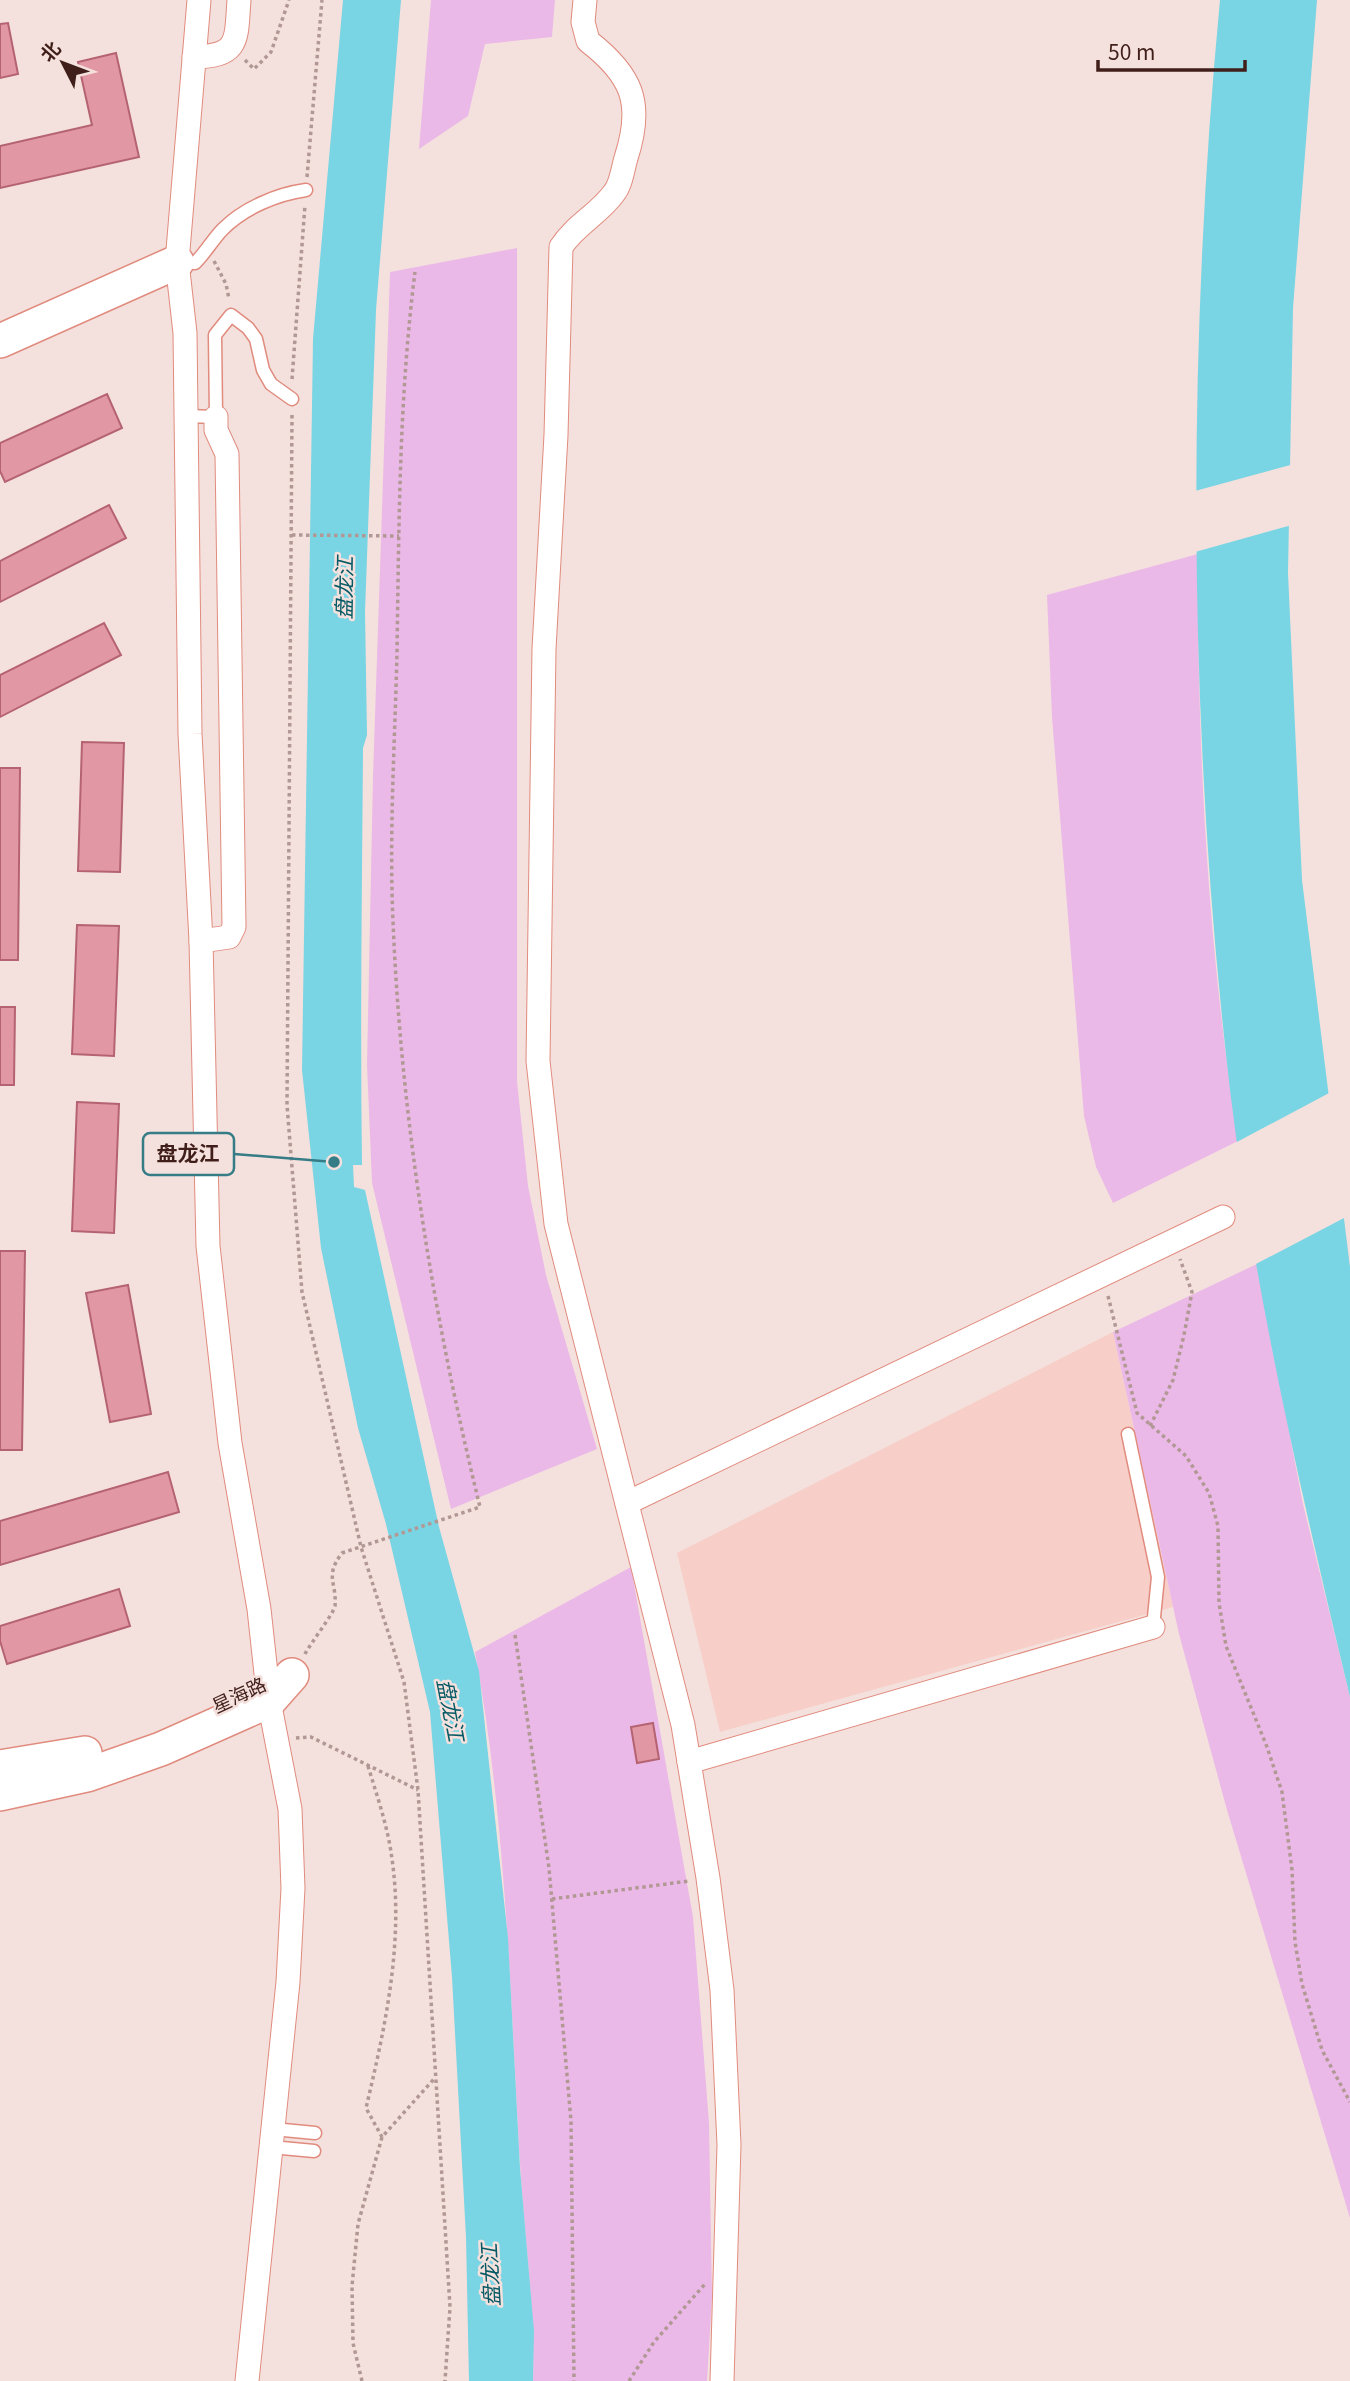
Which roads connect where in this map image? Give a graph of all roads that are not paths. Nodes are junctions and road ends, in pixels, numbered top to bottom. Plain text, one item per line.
1 (199, 0) edge
2 (239, 0) edge
3 (585, 0) edge
4 (194, 57) junction
5 (306, 190) road end
6 (192, 257) junction
7 (0, 341) edge
8 (292, 399) road end
9 (186, 416) junction
10 (216, 417) junction
11 (201, 941) junction
12 (1223, 1217) dead end
13 (1128, 1434) dead end
14 (627, 1503) junction
15 (1153, 1627) joint
16 (276, 1686) junction
17 (689, 1762) junction
18 (0, 1767) edge
19 (0, 1794) edge
20 (315, 2133) dead end
21 (272, 2138) junction
22 (314, 2151) dead end
23 (247, 2381) edge
24 (722, 2381) edge

1 - 4 street
2 - 4 street
3 - 14 street
4 - 6 street
5 - 6 lane
6 - 7 street
6 - 9 street
8 - 10 lane
9 - 10 lane
9 - 11 street
10 - 11 street
11 - 16 street
12 - 14 street
13 - 15 lane
14 - 17 street
15 - 17 street
16 - 18 street, 星海路
16 - 19 street, 星海路
16 - 21 street
17 - 24 street
20 - 21 lane
21 - 22 lane
21 - 23 street

